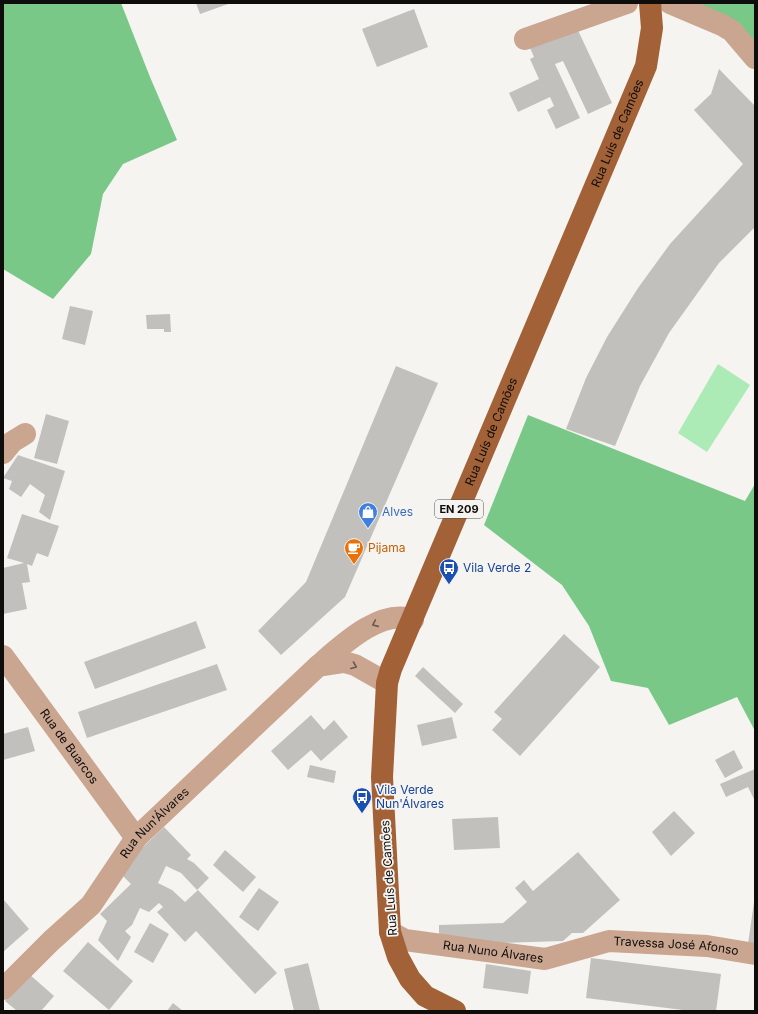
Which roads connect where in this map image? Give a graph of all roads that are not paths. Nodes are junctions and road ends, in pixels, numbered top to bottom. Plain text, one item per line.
1 (627, 3) edge
2 (650, 3) edge
3 (677, 4) edge
4 (526, 39) dead end
5 (755, 58) edge
6 (25, 434) dead end
7 (3, 453) edge
8 (413, 620) junction
9 (3, 656) edge
10 (318, 666) junction
11 (387, 683) junction
12 (136, 838) junction
13 (390, 932) junction
14 (597, 944) joint
15 (755, 954) edge
16 (3, 989) edge
17 (455, 1011) edge

1 - 4 street
2 - 8 main road, Rua Luís de Camões / EN 209
3 - 5 street
6 - 7 street
8 -> 10 street, Rua Nun'Álvares
8 - 11 main road, Rua Luís de Camões / EN 209
9 - 12 street, Rua de Buarcos
10 -> 11 street
10 - 12 street, Rua Nun'Álvares
11 - 13 main road, Rua Luís de Camões / EN 209
12 - 16 street, Rua Nun'Álvares
13 - 14 street, Rua Nuno Álvares
13 - 17 main road, Rua Luís de Camões / EN 209
14 - 15 street, Travessa José Afonso

